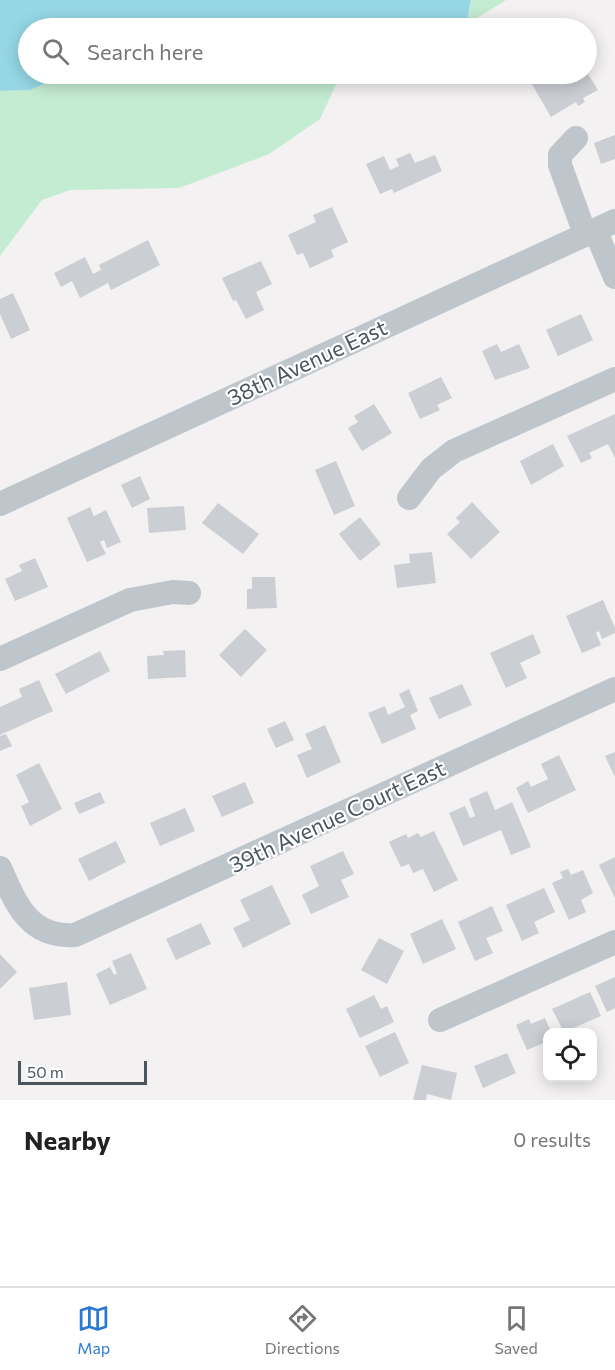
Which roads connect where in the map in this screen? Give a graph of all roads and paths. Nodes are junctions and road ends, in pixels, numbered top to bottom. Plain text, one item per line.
1 (576, 138) dead end
2 (598, 228) edge
3 (615, 277) edge
4 (615, 379) edge
5 (409, 498) dead end
6 (0, 504) edge
7 (189, 594) dead end
8 (0, 659) edge
9 (615, 689) edge
10 (0, 868) edge
11 (615, 942) edge
12 (440, 1020) dead end

1 - 2 street
2 - 3 street
2 - 6 street, 38th Avenue East
4 - 5 street
7 - 8 street
9 - 10 street, 39th Avenue Court East
11 - 12 street

